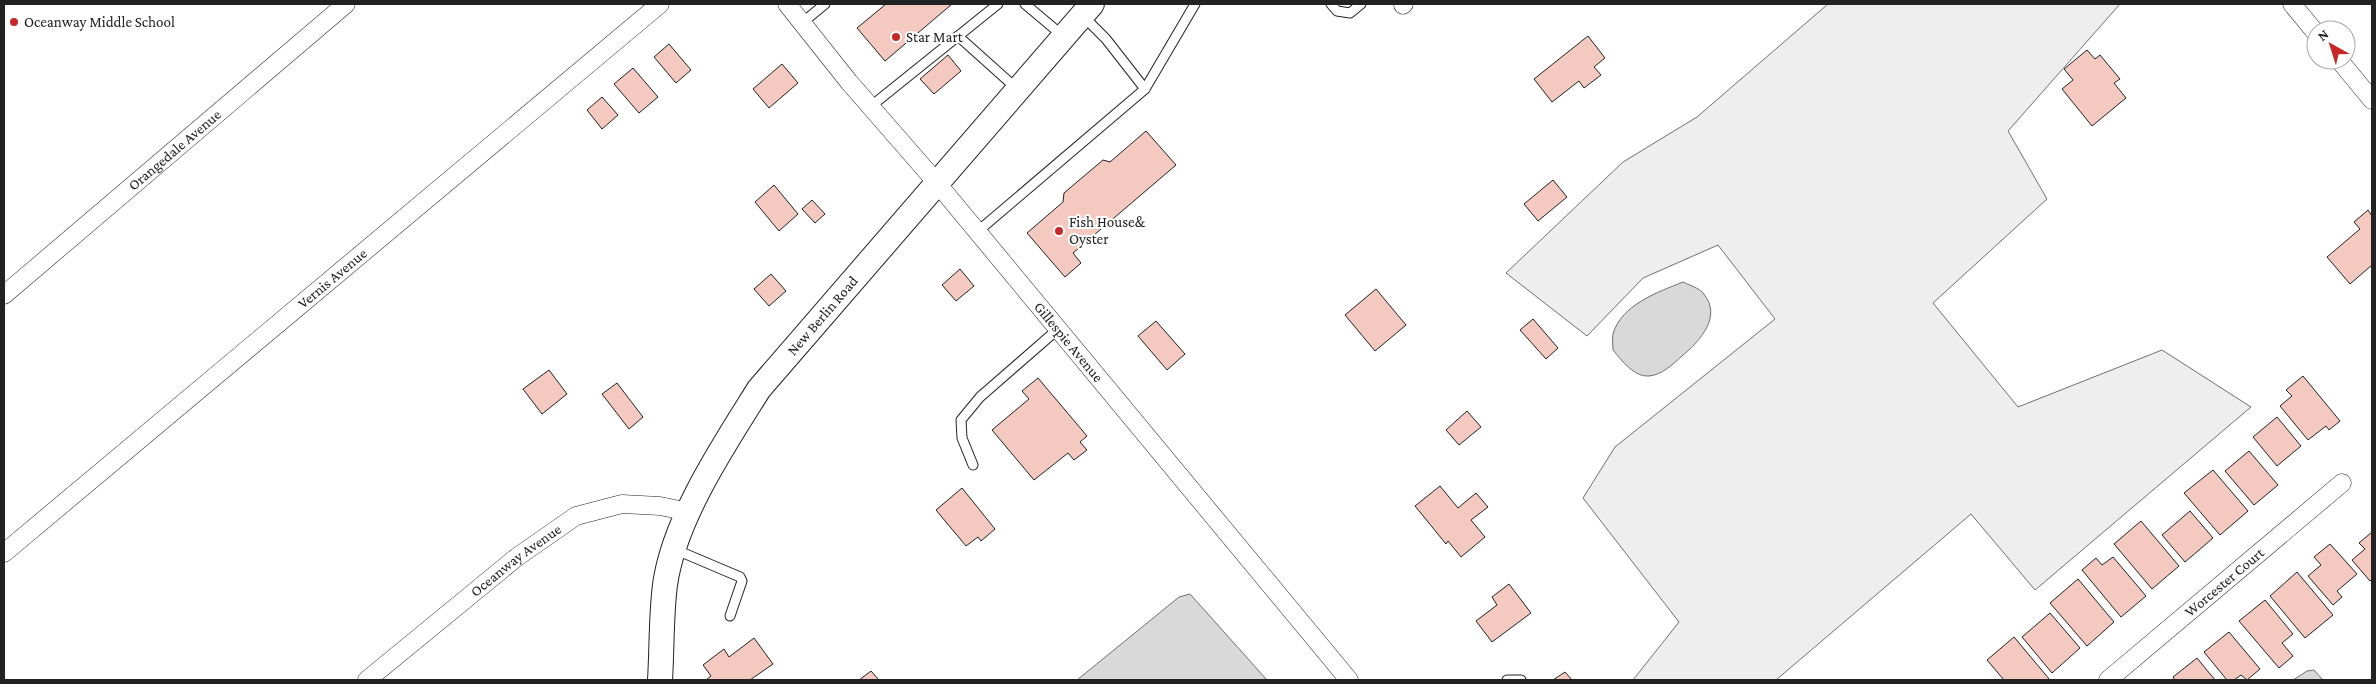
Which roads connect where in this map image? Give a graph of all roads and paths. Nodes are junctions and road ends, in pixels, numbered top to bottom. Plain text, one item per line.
1 (346, 4) edge
2 (660, 4) edge
3 (787, 4) edge
4 (825, 4) edge
5 (998, 4) edge
6 (1025, 4) edge
7 (1195, 4) edge
8 (1331, 4) edge
9 (1361, 4) edge
10 (2292, 4) edge
11 (1087, 9) edge
12 (2306, 20) edge
13 (802, 23) junction
14 (958, 36) junction
15 (1063, 37) junction
16 (2347, 70) edge
17 (1145, 89) junction
18 (1017, 90) junction
19 (2372, 100) edge
20 (870, 107) junction
21 (937, 183) junction
22 (977, 232) junction
23 (4, 295) edge
24 (1058, 329) junction
25 (973, 465) dead end
26 (2342, 482) dead end
27 (689, 512) junction
28 (674, 548) junction
29 (4, 553) edge
30 (730, 616) dead end
31 (368, 680) edge
32 (660, 680) edge
33 (1349, 680) edge
34 (1507, 680) edge
35 (1521, 680) edge
36 (2108, 680) edge

1 - 23 street, Orangedale Avenue
2 - 29 street, Vernis Avenue
3 - 13 street, Gillespie Avenue
4 - 13 lane
5 - 14 lane
6 - 15 lane
7 - 17 lane
8 - 9 lane
10 - 12 street
11 - 15 street, New Berlin Road
11 - 17 lane
13 - 20 street, Gillespie Avenue
14 - 18 lane
14 - 20 lane
15 - 18 street, New Berlin Road
16 - 19 street
17 - 22 lane
18 - 21 street, New Berlin Road
20 - 21 street, Gillespie Avenue
21 - 22 street, Gillespie Avenue
21 - 27 street, New Berlin Road
22 - 24 street, Gillespie Avenue
24 - 25 lane
24 - 33 street, Gillespie Avenue
26 - 36 street, Worcester Court
27 - 28 street, New Berlin Road
27 - 31 street, Oceanway Avenue
28 - 30 lane
28 - 32 street, New Berlin Road
34 - 35 lane

